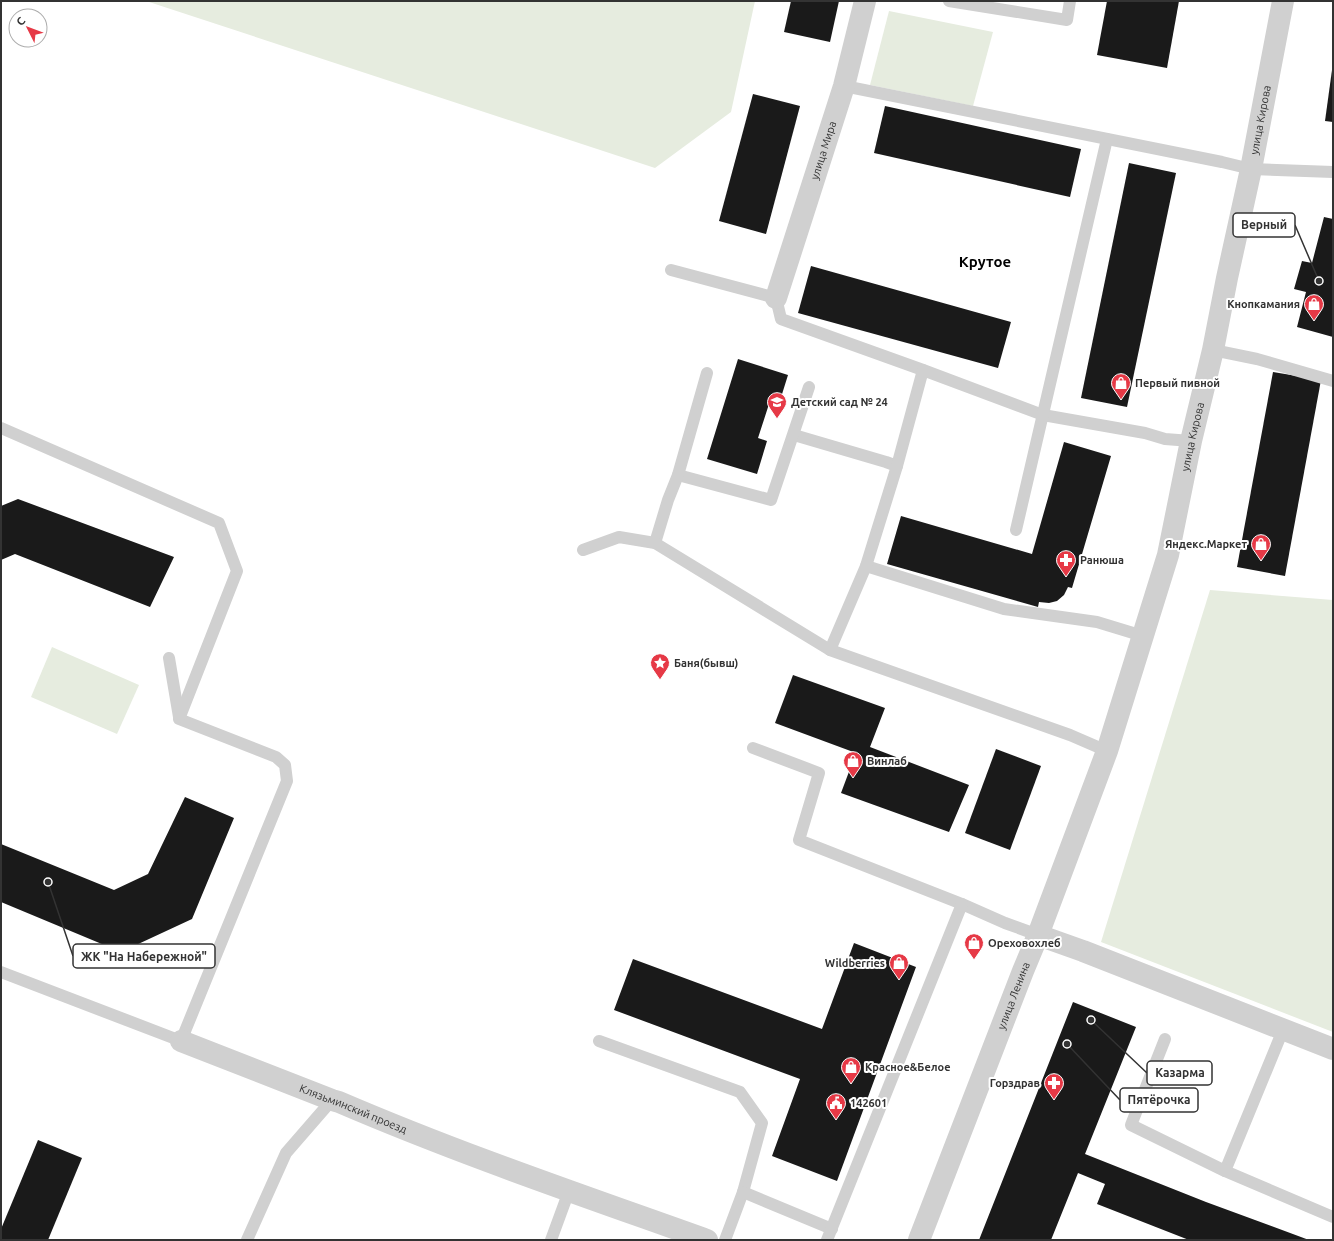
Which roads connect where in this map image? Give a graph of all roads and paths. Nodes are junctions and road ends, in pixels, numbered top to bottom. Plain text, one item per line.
1 (864, 1) edge
2 (949, 1) edge
3 (1070, 1) edge
4 (1283, 1) edge
5 (844, 86) junction
6 (1107, 139) junction
7 (1251, 169) junction
8 (1333, 172) edge
9 (671, 270) dead end
10 (776, 298) junction
11 (1213, 350) junction
12 (923, 370) junction
13 (707, 373) dead end
14 (1333, 380) edge
15 (809, 387) dead end
16 (1043, 415) junction
17 (1, 428) edge
18 (794, 435) junction
19 (1191, 442) junction
20 (897, 466) junction
21 (678, 475) junction
22 (1016, 530) dead end
23 (656, 543) junction
24 (584, 550) dead end
25 (866, 566) junction
26 (1143, 636) junction
27 (830, 650) junction
28 (169, 658) dead end
29 (179, 719) junction
30 (752, 748) dead end
31 (1107, 751) junction
32 (962, 904) junction
33 (1038, 935) junction
34 (1, 972) edge
35 (1283, 1030) junction
36 (1165, 1039) dead end
37 (181, 1041) junction
38 (599, 1042) dead end
39 (1333, 1049) edge
40 (332, 1100) junction
41 (1225, 1171) junction
42 (569, 1191) junction
43 (743, 1192) junction
44 (1333, 1217) edge
45 (830, 1234) edge
46 (247, 1240) edge
47 (551, 1240) edge
48 (707, 1240) edge
49 (725, 1240) edge
50 (919, 1240) edge

1 - 5 street, улица Мира
2 - 3 lane
4 - 7 street, улица Кирова
5 - 6 lane
5 - 10 street, улица Мира
6 - 7 lane
6 - 16 lane
7 - 8 lane
7 - 11 street, улица Кирова
9 - 10 lane
10 - 12 lane
11 - 14 lane
11 - 19 street, улица Кирова
12 - 16 lane
12 - 20 lane
13 - 21 lane
15 - 18 lane
16 - 19 lane
16 - 22 lane
17 - 29 lane
18 - 20 lane
18 - 21 lane
19 - 26 street, улица Кирова
20 - 25 lane
21 - 23 lane
23 - 24 lane
23 - 27 lane
25 - 26 lane
25 - 27 lane
26 - 31 street, улица Кирова
27 - 31 lane
28 - 29 lane
29 - 37 lane
30 - 32 lane
31 - 33 street, улица Ленина
32 - 33 lane
32 - 45 lane
33 - 35 street
33 - 50 street, улица Ленина
34 - 37 lane, Клязьминский проезд
35 - 39 street
35 - 41 lane
36 - 41 lane
37 - 40 street, Клязьминский проезд
38 - 43 lane
40 - 42 street, Клязьминский проезд
40 - 46 lane
41 - 44 lane
42 - 47 lane
42 - 48 street, Клязьминский проезд
43 - 45 lane
43 - 49 lane

